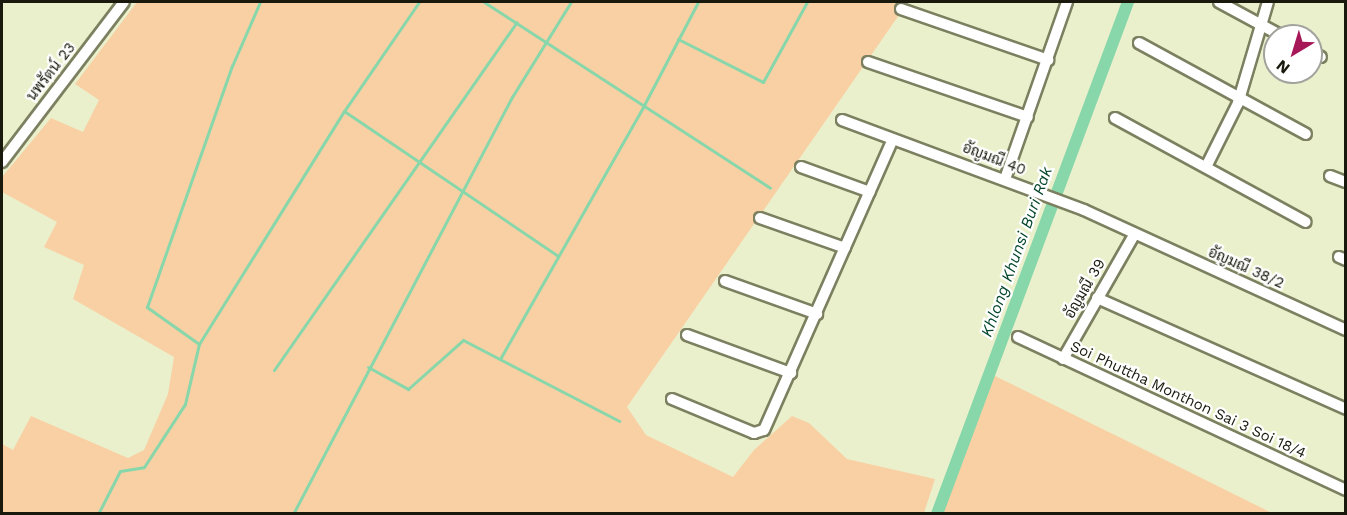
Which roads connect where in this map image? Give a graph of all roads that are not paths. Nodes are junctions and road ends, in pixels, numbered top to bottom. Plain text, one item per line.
1 (124, 2) edge
2 (1067, 2) edge
3 (1219, 2) edge
4 (1268, 2) edge
5 (901, 9) dead end
6 (1261, 24) junction
7 (1139, 43) dead end
8 (1048, 60) junction
9 (868, 62) dead end
10 (1239, 98) junction
11 (1028, 117) junction
12 (1116, 117) dead end
13 (842, 120) dead end
14 (1306, 134) dead end
15 (893, 138) junction
16 (2, 162) edge
17 (801, 167) dead end
18 (1206, 167) junction
19 (1330, 176) dead end
20 (1005, 179) junction
21 (1346, 182) edge
22 (870, 192) junction
23 (760, 218) dead end
24 (1306, 222) dead end
25 (1134, 235) junction
26 (845, 248) junction
27 (724, 281) dead end
28 (1097, 298) junction
29 (817, 314) junction
30 (1346, 330) edge
31 (687, 335) dead end
32 (1018, 337) dead end
33 (1064, 359) junction
34 (791, 373) junction
35 (672, 399) dead end
36 (1346, 409) edge
37 (1346, 490) edge

1 - 16 street, นพรัตน์ 23
2 - 8 street
3 - 6 street
4 - 6 street
5 - 8 street
6 - 10 street
7 - 10 street
8 - 11 street
9 - 11 street
10 - 14 street
10 - 18 street
11 - 20 street
12 - 18 street
13 - 15 street, อัญมณี 40
15 - 20 street, อัญมณี 40
15 - 22 street
17 - 22 street
18 - 24 street
19 - 21 street
20 - 25 street, อัญมณี 40
22 - 26 street
23 - 26 street
25 - 28 street, อัญมณี 39
25 - 30 street, อัญมณี 38/2
26 - 29 street
27 - 29 street
28 - 33 street, อัญมณี 39
28 - 36 street
29 - 34 street
31 - 34 street
32 - 33 street, Soi Phuttha Monthon Sai 3 Soi 18/4
33 - 37 street, Soi Phuttha Monthon Sai 3 Soi 18/4
34 - 35 street

